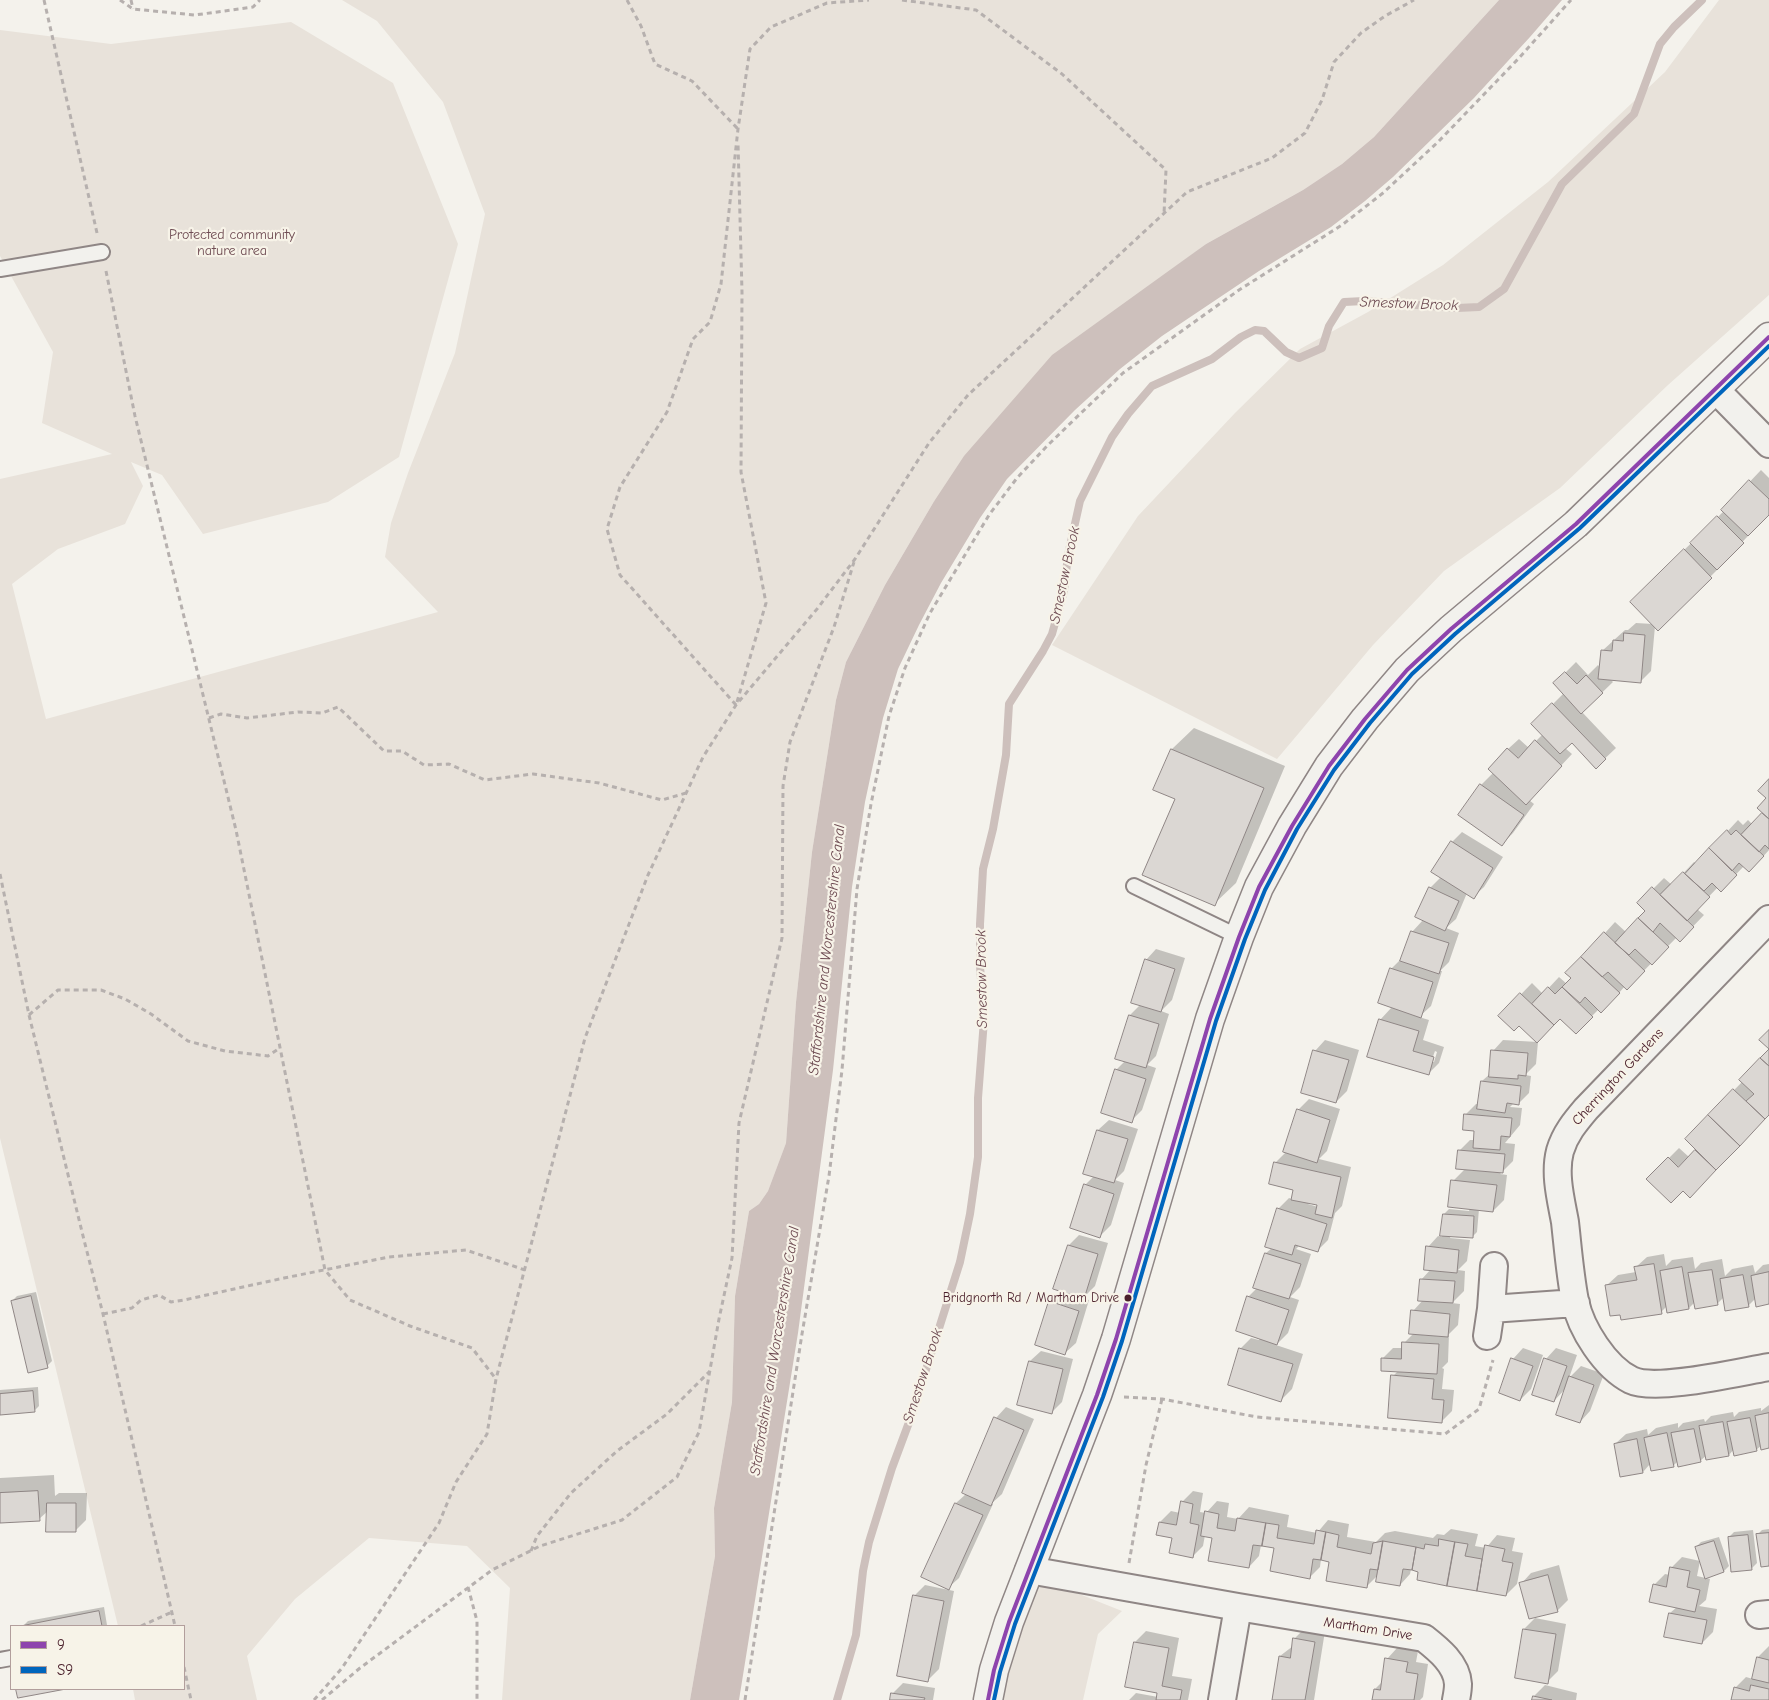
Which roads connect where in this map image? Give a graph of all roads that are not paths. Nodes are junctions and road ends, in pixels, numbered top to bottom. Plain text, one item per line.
1 (102, 252) road end
2 (0, 269) edge
3 (1769, 337) edge
4 (1715, 389) junction
5 (1769, 444) edge
6 (1134, 886) dead end
7 (1769, 919) edge
8 (1239, 937) junction
9 (1494, 1266) dead end
10 (1576, 1303) junction
11 (1491, 1309) junction
12 (1487, 1336) road end
13 (1769, 1368) edge
14 (1029, 1570) junction
15 (1238, 1607) junction
16 (988, 1700) edge
17 (1222, 1700) edge
18 (1456, 1700) edge

1 - 2 lane
3 - 4 highway
4 - 5 street
4 - 8 highway
6 - 8 lane
7 - 10 street, Cherrington Gardens
8 - 14 highway
9 - 11 street
10 - 11 street
10 - 13 street, Cherrington Gardens
11 - 12 street
14 - 15 street, Martham Drive
14 - 16 highway
15 - 17 street
15 - 18 street, Martham Drive

